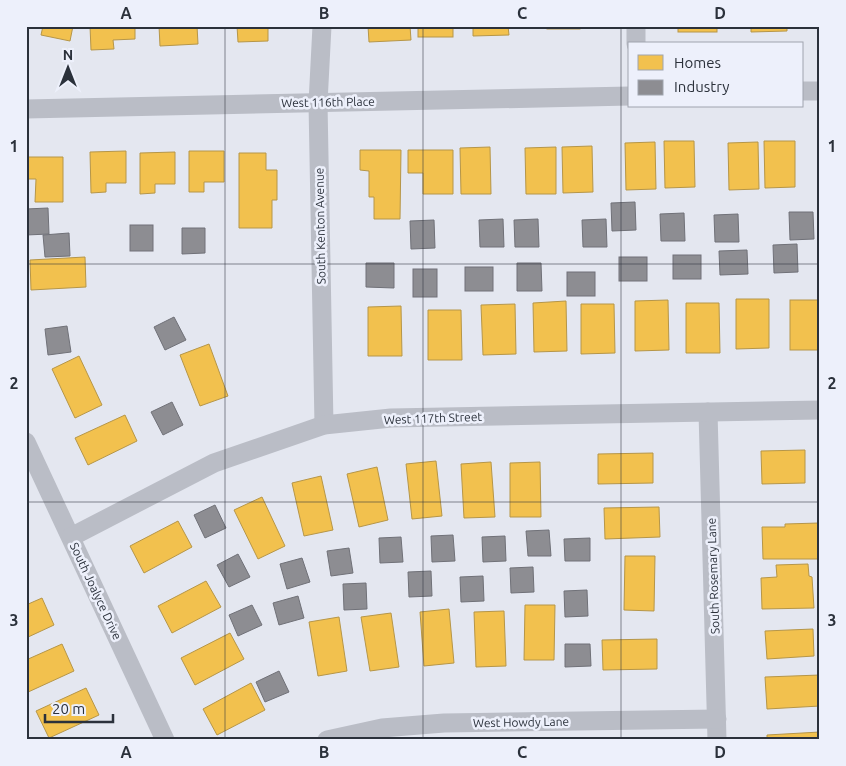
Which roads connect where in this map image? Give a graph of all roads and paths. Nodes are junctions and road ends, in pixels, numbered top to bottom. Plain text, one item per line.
1 (322, 26) edge
2 (636, 26) edge
3 (636, 42) edge
4 (804, 91) edge
5 (820, 91) edge
6 (628, 96) edge
7 (318, 102) junction
8 (26, 109) edge
9 (820, 410) edge
10 (708, 412) junction
11 (324, 425) junction
12 (26, 442) edge
13 (71, 537) junction
14 (717, 719) junction
15 (165, 740) edge
16 (326, 740) edge
17 (717, 740) edge

1 - 7 street, South Kenton Avenue
2 - 3 street
4 - 5 street
6 - 7 street, West 116th Place
7 - 8 street, West 116th Place
7 - 11 street, South Kenton Avenue
9 - 10 street, West 117th Street
10 - 11 street, West 117th Street
10 - 14 street, South Rosemary Lane
11 - 13 street, West 117th Street
12 - 13 street, South Joalyce Drive
13 - 15 street, South Joalyce Drive
14 - 16 street, West Howdy Lane
14 - 17 street, South Rosemary Lane

